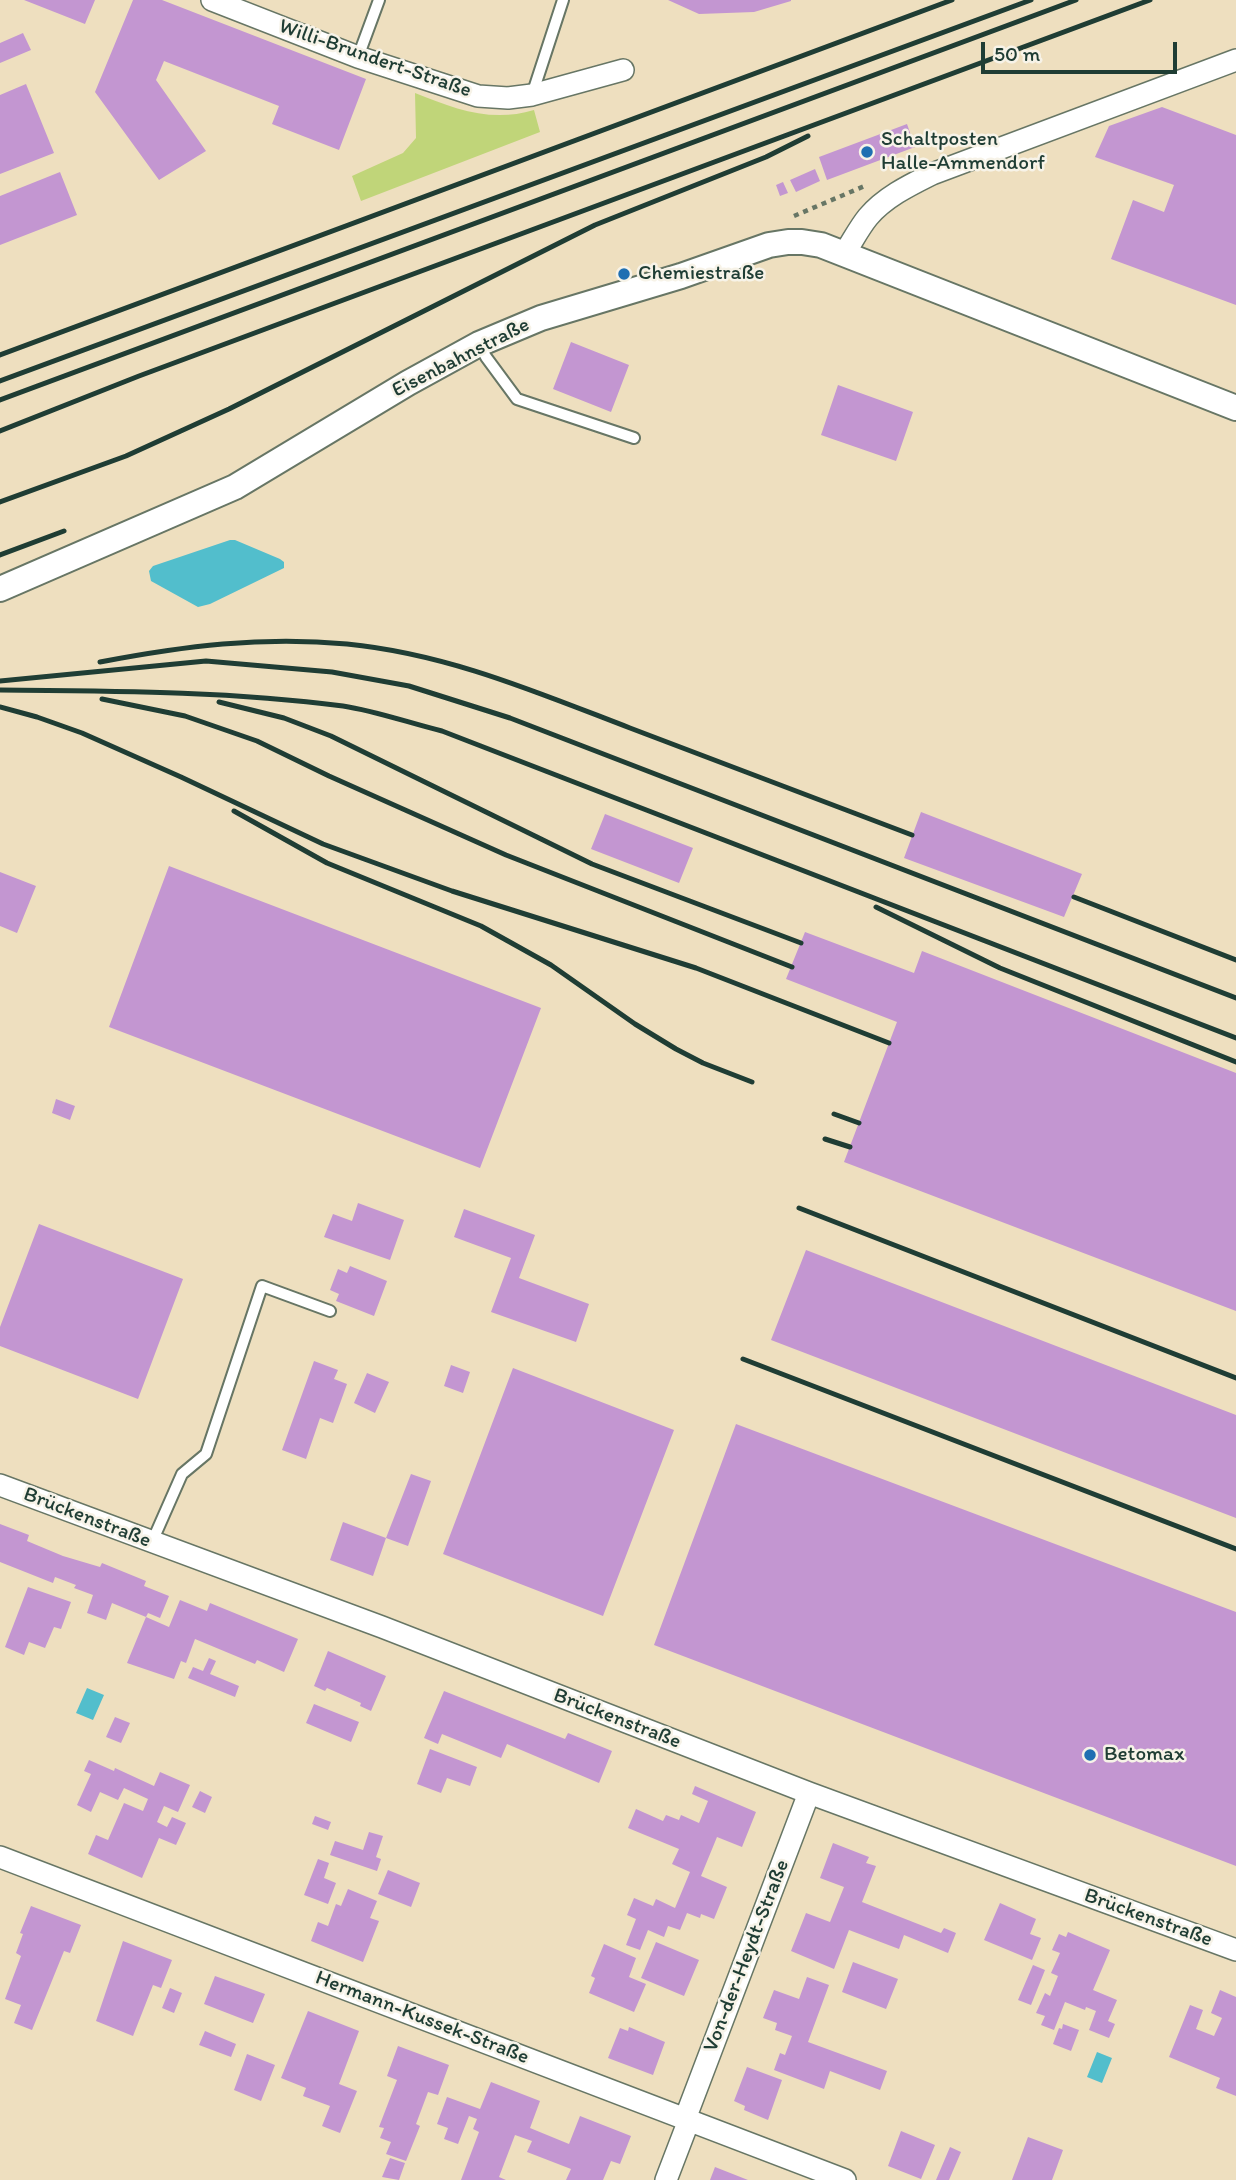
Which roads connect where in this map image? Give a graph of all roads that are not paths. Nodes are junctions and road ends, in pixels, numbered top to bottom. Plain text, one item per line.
1 (212, 0) edge
2 (379, 0) edge
3 (563, 0) edge
4 (358, 57) junction
5 (1236, 60) edge
6 (623, 70) dead end
7 (532, 95) junction
8 (844, 254) junction
9 (479, 344) junction
10 (1236, 408) edge
11 (634, 438) dead end
12 (0, 589) edge
13 (330, 1311) dead end
14 (0, 1485) edge
15 (152, 1542) junction
16 (808, 1793) junction
17 (0, 1857) edge
18 (1236, 1950) edge
19 (687, 2119) junction
20 (666, 2180) edge
21 (845, 2180) edge

1 - 4 street, Willi-Brundert-Straße
2 - 4 lane
3 - 7 lane
4 - 7 street, Willi-Brundert-Straße
5 - 8 street
6 - 7 street, Willi-Brundert-Straße
8 - 9 street, Eisenbahnstraße
8 - 10 street
9 - 11 lane
9 - 12 street, Eisenbahnstraße
13 - 15 lane
14 - 15 street, Brückenstraße
15 - 16 street, Brückenstraße
16 - 18 street, Brückenstraße
16 - 19 street, Von-der-Heydt-Straße
17 - 19 street, Hermann-Kussek-Straße
19 - 20 street, Von-der-Heydt-Straße
19 - 21 street, Hermann-Kussek-Straße

